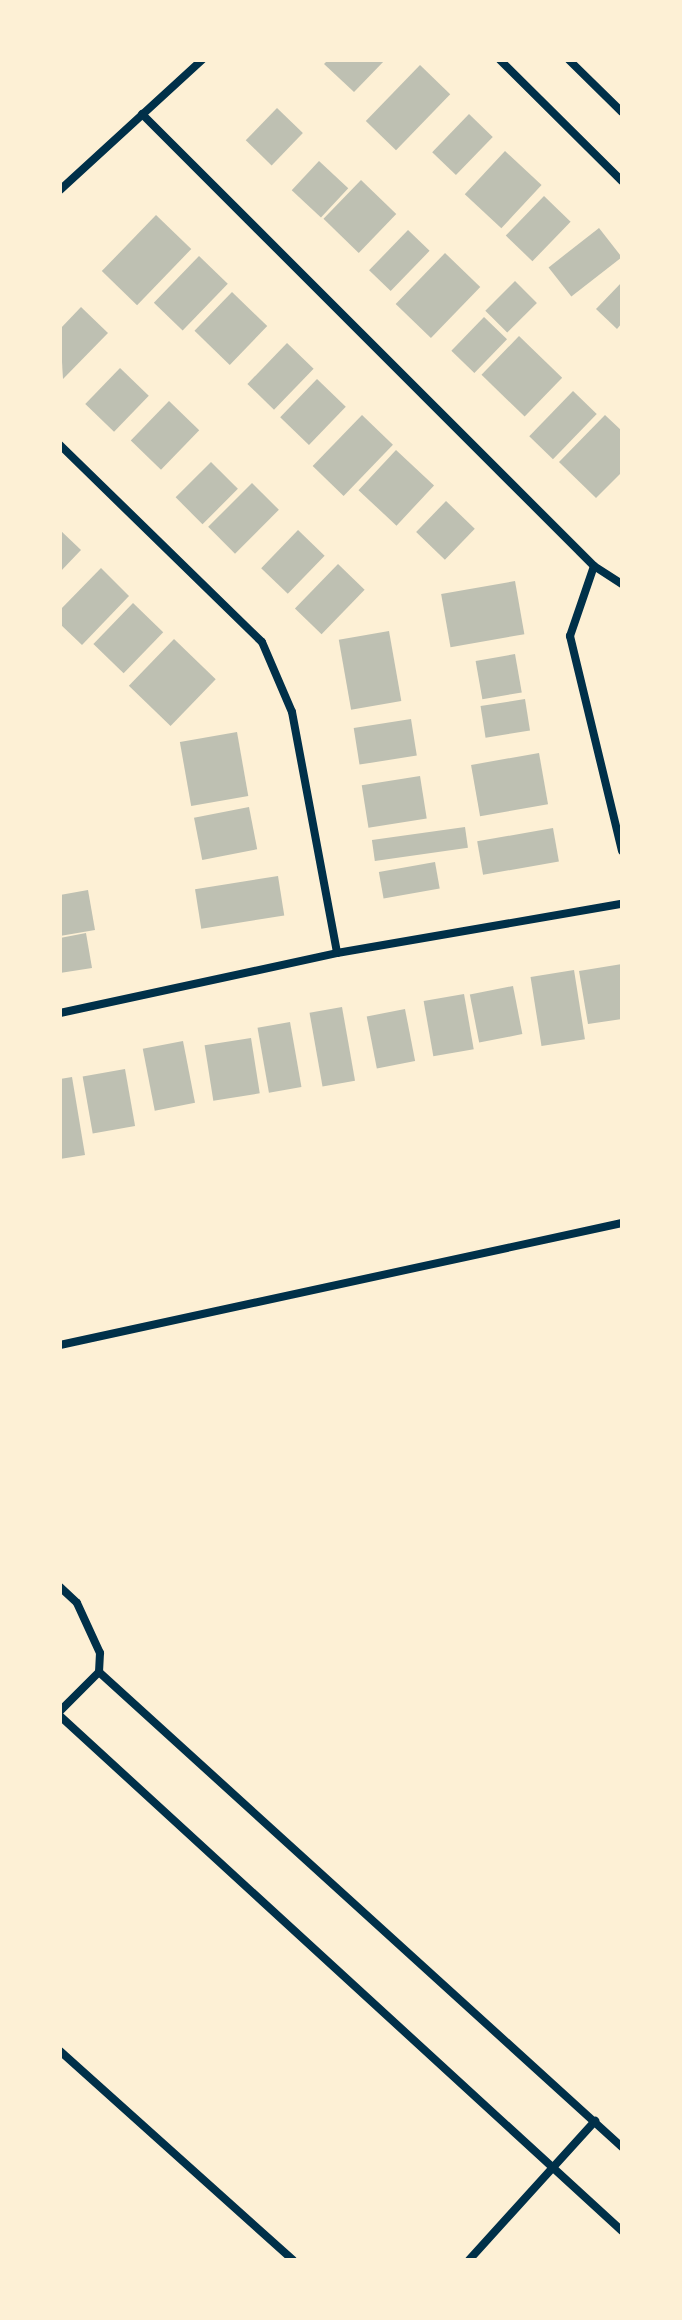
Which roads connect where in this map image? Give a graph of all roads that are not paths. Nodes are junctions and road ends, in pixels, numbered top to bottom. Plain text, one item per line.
1 (202, 60) edge
2 (500, 60) edge
3 (569, 60) edge
4 (622, 112) edge
5 (142, 114) junction
6 (622, 181) edge
7 (60, 190) edge
8 (60, 445) edge
9 (594, 566) junction
10 (622, 584) edge
11 (622, 851) edge
12 (622, 904) edge
13 (337, 953) junction
14 (60, 1013) edge
15 (622, 1223) edge
16 (60, 1345) edge
17 (60, 1587) edge
18 (99, 1672) junction
19 (60, 1714) edge
20 (60, 2051) edge
21 (595, 2121) junction
22 (622, 2147) edge
23 (549, 2167) junction
24 (622, 2231) edge
25 (293, 2260) edge
26 (469, 2260) edge

1 - 5 street
2 - 6 street
3 - 4 street
5 - 7 street
5 - 9 street
8 - 13 street
9 - 10 street
9 - 11 street
12 - 13 street
13 - 14 street
15 - 16 street
17 - 18 street
18 - 19 street
18 - 21 street
19 - 23 street
20 - 25 street
21 - 22 street
21 - 23 street
23 - 24 street
23 - 26 street

